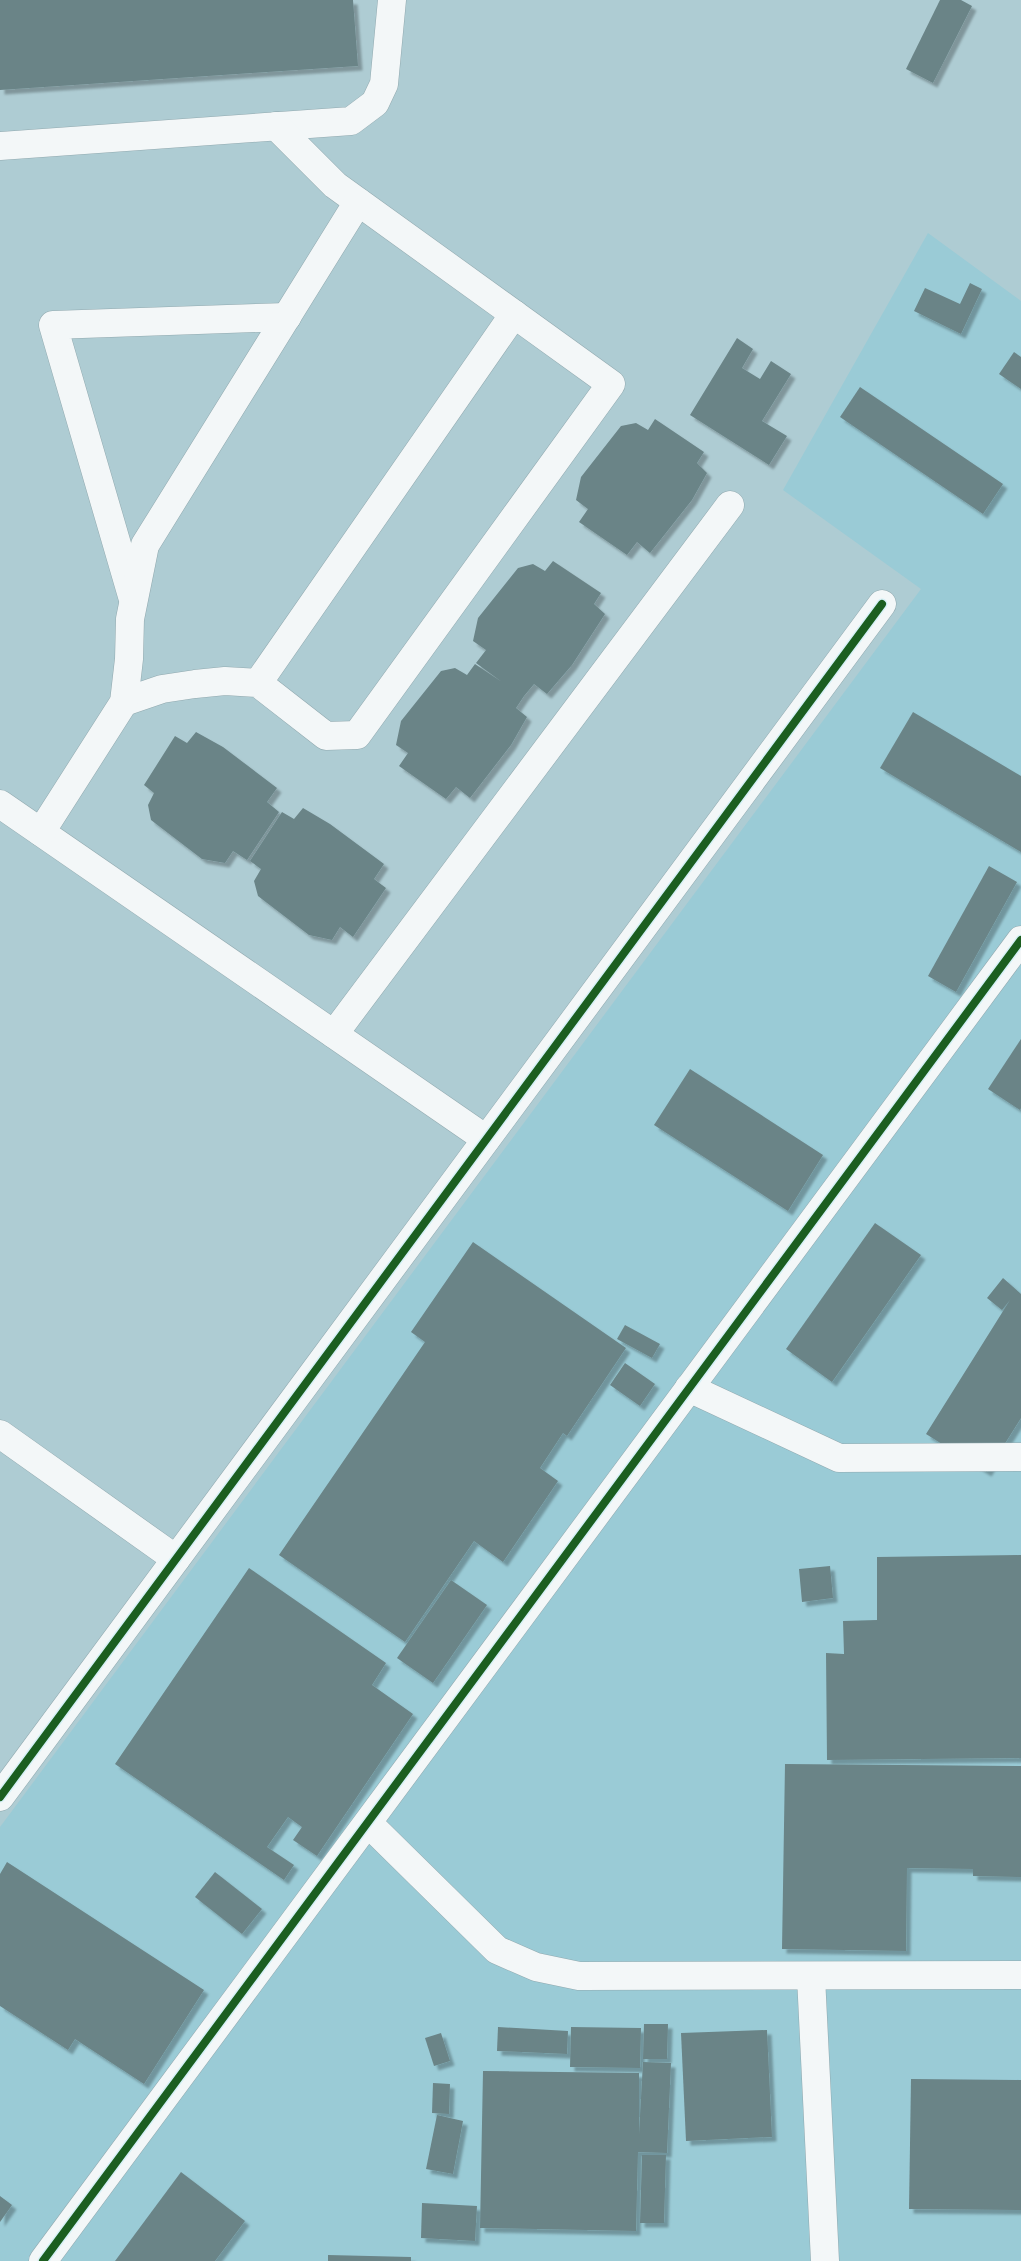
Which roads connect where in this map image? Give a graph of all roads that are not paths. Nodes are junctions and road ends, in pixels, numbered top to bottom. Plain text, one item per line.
1 (392, 0) edge
2 (276, 126) junction
3 (0, 146) edge
4 (358, 202) junction
5 (514, 314) junction
6 (287, 317) junction
7 (730, 505) dead end
8 (134, 600) junction
9 (882, 604) dead end
10 (258, 683) junction
11 (124, 702) junction
12 (0, 804) edge
13 (40, 832) junction
14 (1021, 940) edge
15 (334, 1034) junction
16 (486, 1139) junction
17 (689, 1388) junction
18 (0, 1434) edge
19 (1021, 1457) edge
20 (176, 1559) junction
21 (3, 1788) edge
22 (368, 1823) junction
23 (1021, 1975) edge
24 (811, 1977) junction
25 (43, 2261) edge
26 (825, 2261) edge

1 - 2 street
2 - 3 street
2 - 4 street
4 - 5 street
4 - 6 street
5 - 10 street
5 - 10 street
6 - 8 street
6 - 8 street
7 - 15 street
8 - 11 street
9 - 16 street
10 - 11 street
11 - 13 street
12 - 13 street
13 - 15 street
14 - 17 street
15 - 16 street
16 - 20 street
17 - 19 street
17 - 22 street
18 - 20 street
20 - 21 street
22 - 24 street
22 - 25 street
23 - 24 street
24 - 26 street

